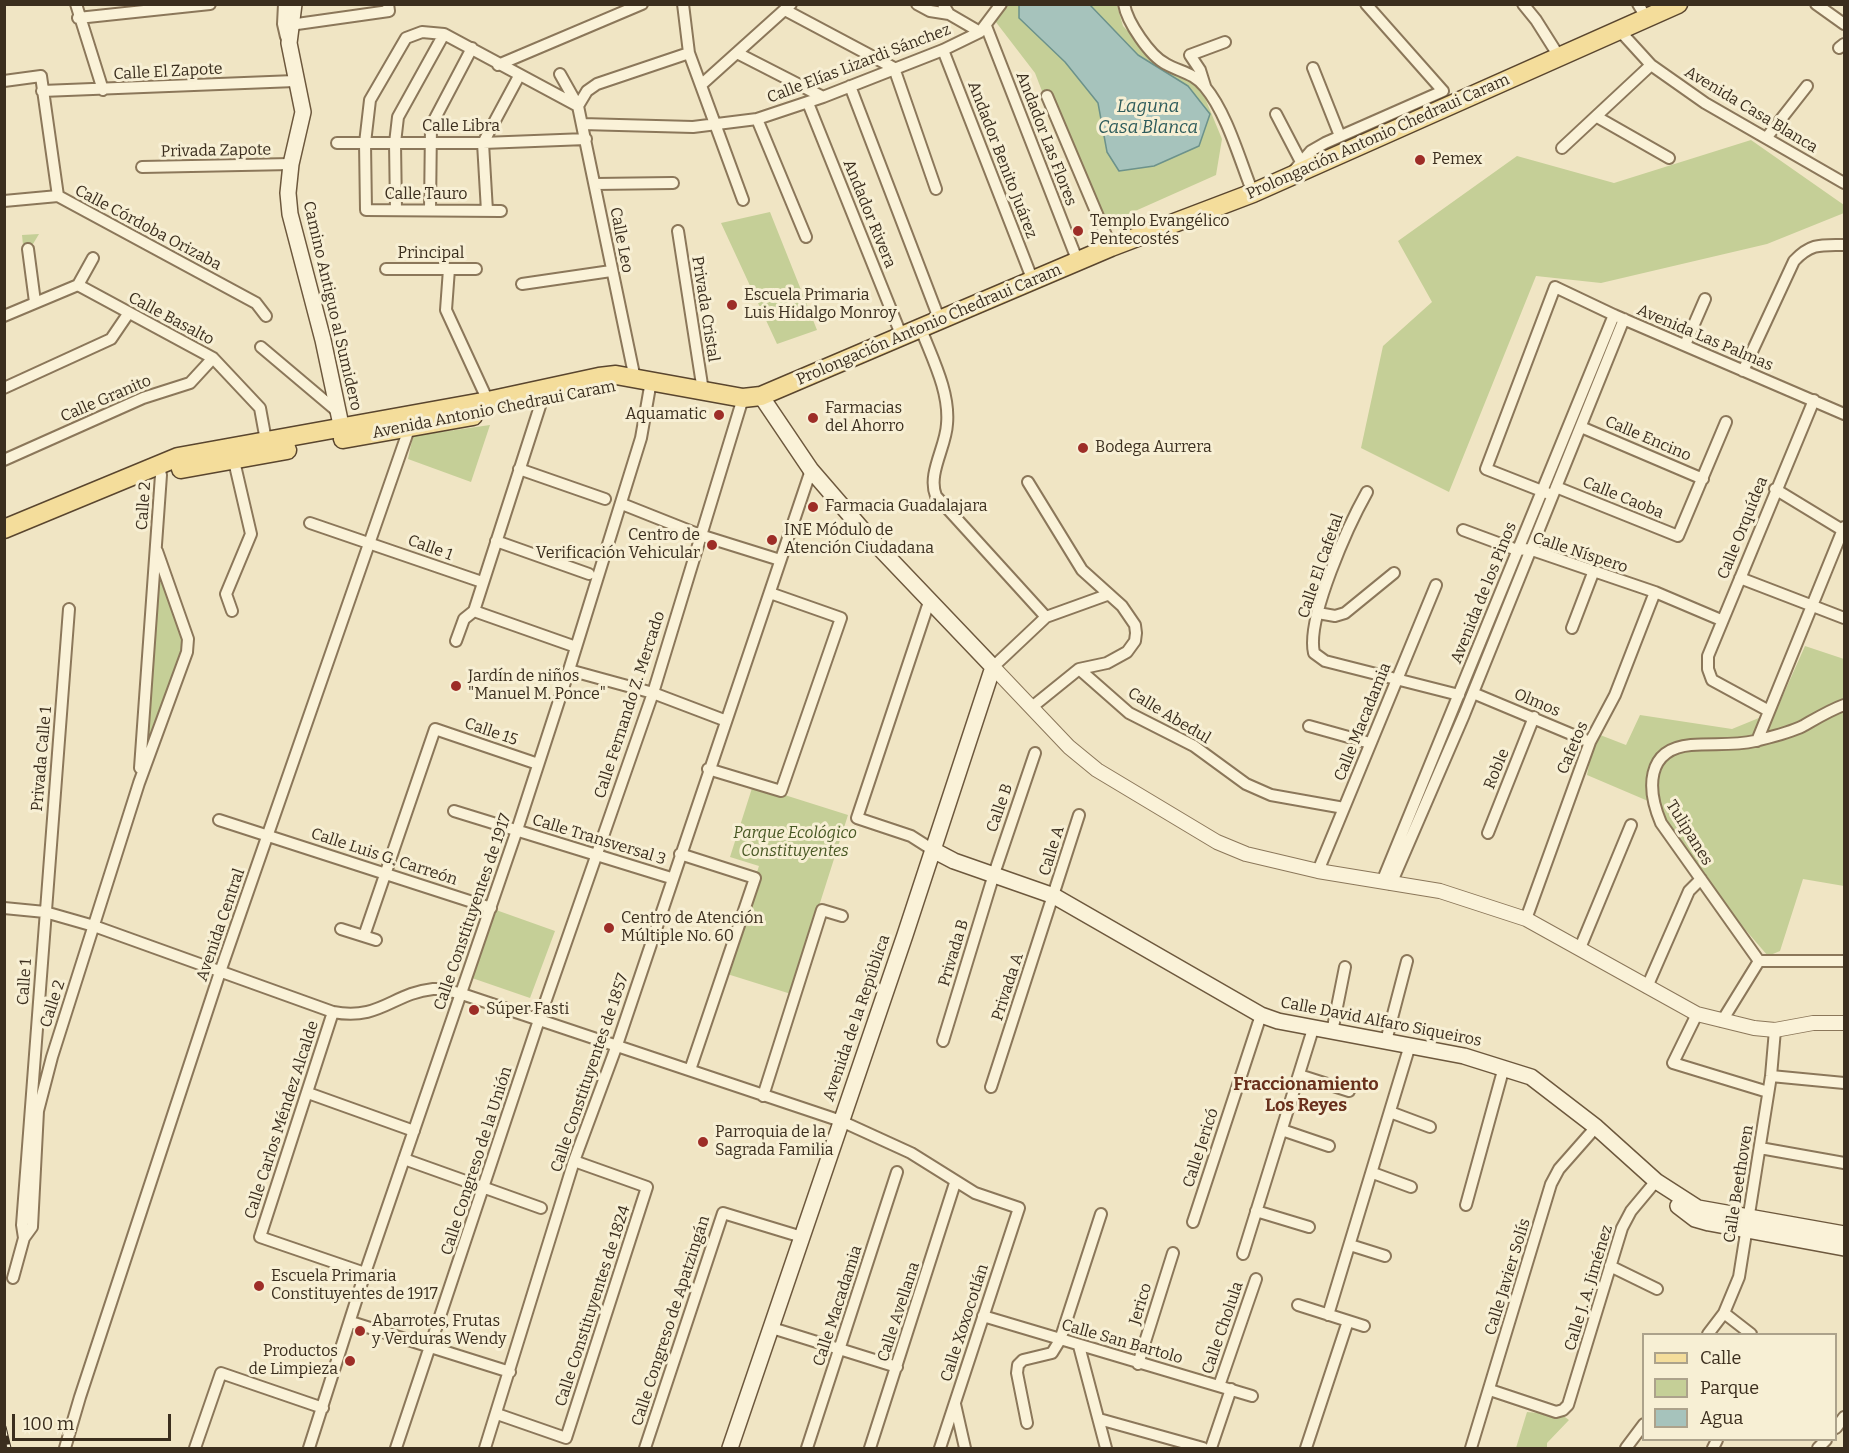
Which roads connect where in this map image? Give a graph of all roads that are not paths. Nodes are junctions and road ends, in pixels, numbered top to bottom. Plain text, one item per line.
1 (76, 4) edge
2 (210, 4) edge
3 (284, 4) edge
4 (294, 4) edge
5 (388, 4) edge
6 (642, 4) edge
7 (683, 4) edge
8 (917, 4) edge
9 (937, 4) edge
10 (943, 4) edge
11 (1001, 4) edge
12 (1124, 4) edge
13 (1366, 4) edge
14 (1523, 4) edge
15 (1678, 4) edge
16 (1816, 4) edge
17 (788, 7) edge
18 (1643, 12) edge
19 (949, 14) junction
20 (78, 18) junction
21 (1845, 24) edge
22 (290, 25) junction
23 (983, 29) junction
24 (1620, 31) junction
25 (444, 34) junction
26 (1225, 42) dead end
27 (289, 43) junction
28 (472, 48) junction
29 (943, 50) junction
30 (689, 53) junction
31 (739, 54) junction
32 (1560, 58) junction
33 (498, 65) junction
34 (1651, 65) junction
35 (894, 68) junction
36 (1312, 68) dead end
37 (560, 74) dead end
38 (519, 76) junction
39 (4, 81) edge
40 (295, 81) junction
41 (701, 85) junction
42 (850, 86) junction
43 (1205, 86) junction
44 (1807, 86) dead end
45 (103, 90) junction
46 (42, 91) junction
47 (1047, 96) dead end
48 (823, 97) junction
49 (808, 103) junction
50 (578, 106) junction
51 (1276, 114) dead end
52 (1597, 117) junction
53 (758, 119) junction
54 (582, 124) junction
55 (714, 126) junction
56 (1340, 136) junction
57 (1767, 137) junction
58 (586, 139) junction
59 (395, 142) junction
60 (429, 142) junction
61 (337, 143) dead end
62 (365, 143) junction
63 (483, 143) junction
64 (1562, 148) dead end
65 (1669, 158) dead end
66 (1300, 160) junction
67 (291, 164) junction
68 (142, 167) dead end
69 (1289, 177) junction
70 (673, 183) dead end
71 (1845, 183) edge
72 (595, 184) junction
73 (936, 189) dead end
74 (1253, 193) junction
75 (57, 196) junction
76 (743, 200) dead end
77 (4, 201) edge
78 (396, 210) junction
79 (430, 210) junction
80 (487, 211) junction
81 (501, 211) dead end
82 (678, 231) dead end
83 (806, 237) dead end
84 (1845, 245) edge
85 (1111, 247) junction
86 (28, 249) dead end
87 (93, 258) dead end
88 (1078, 262) junction
89 (449, 269) junction
90 (476, 269) dead end
91 (386, 270) dead end
92 (607, 271) junction
93 (1033, 281) junction
94 (522, 284) dead end
95 (78, 285) junction
96 (1705, 299) dead end
97 (35, 302) junction
98 (128, 314) junction
99 (4, 316) edge
100 (266, 316) dead end
101 (1619, 317) junction
102 (940, 321) junction
103 (921, 329) junction
104 (902, 337) junction
105 (1684, 345) junction
106 (261, 347) dead end
107 (213, 358) junction
108 (1743, 371) junction
109 (643, 380) junction
110 (4, 388) edge
111 (703, 392) junction
112 (752, 397) junction
113 (1814, 400) junction
114 (488, 401) junction
115 (541, 403) junction
116 (1845, 414) edge
117 (411, 421) junction
118 (1726, 422) dead end
119 (341, 426) junction
120 (1581, 427) junction
121 (267, 448) junction
122 (4, 460) edge
123 (234, 461) junction
124 (160, 469) junction
125 (519, 469) junction
126 (1486, 469) joint
127 (811, 470) junction
128 (1703, 479) junction
129 (1028, 482) dead end
130 (1775, 489) junction
131 (1542, 490) junction
132 (1554, 491) junction
133 (1367, 492) dead end
134 (605, 499) dead end
135 (622, 504) junction
136 (310, 523) dead end
137 (4, 529) edge
138 (1844, 529) edge
139 (1463, 530) dead end
140 (700, 535) junction
141 (4, 541) edge
142 (496, 541) junction
143 (368, 542) junction
144 (1529, 549) junction
145 (1517, 550) junction
146 (157, 551) junction
147 (780, 560) junction
148 (1394, 573) dead end
149 (1593, 573) junction
150 (589, 574) dead end
151 (1740, 578) junction
152 (482, 582) junction
153 (1436, 585) dead end
154 (1655, 592) junction
155 (770, 593) junction
156 (1107, 595) junction
157 (929, 602) junction
158 (1813, 605) junction
159 (69, 609) dead end
160 (232, 611) dead end
161 (474, 611) junction
162 (1318, 613) junction
163 (1046, 617) junction
164 (1845, 618) edge
165 (1721, 620) junction
166 (1572, 628) dead end
167 (1485, 631) junction
168 (1496, 635) junction
169 (456, 641) dead end
170 (576, 647) junction
171 (993, 667) junction
172 (1079, 669) junction
173 (569, 670) junction
174 (1397, 680) junction
175 (653, 693) junction
176 (1473, 693) junction
177 (1459, 695) junction
178 (1845, 705) edge
179 (1032, 707) junction
180 (1453, 711) junction
181 (1769, 711) junction
182 (1464, 715) junction
183 (1534, 717) junction
184 (724, 720) junction
185 (1308, 726) dead end
186 (1757, 741) junction
187 (1590, 742) junction
188 (1370, 743) junction
189 (1035, 753) dead end
190 (538, 764) junction
191 (708, 769) junction
192 (139, 783) junction
193 (1344, 808) junction
194 (454, 811) dead end
195 (1078, 815) dead end
196 (219, 820) dead end
197 (1631, 825) dead end
198 (517, 830) junction
199 (1488, 833) dead end
200 (267, 836) junction
201 (933, 850) junction
202 (680, 854) junction
203 (595, 855) junction
204 (1318, 871) junction
205 (385, 872) junction
206 (994, 874) junction
207 (671, 878) junction
208 (1701, 879) junction
209 (1387, 883) junction
210 (1054, 897) junction
211 (4, 908) edge
212 (491, 908) junction
213 (45, 912) junction
214 (842, 916) dead end
215 (1526, 919) junction
216 (94, 926) junction
217 (341, 928) dead end
218 (364, 936) junction
219 (376, 940) dead end
220 (1580, 948) junction
221 (1407, 961) dead end
222 (1759, 961) junction
223 (1845, 961) edge
224 (1345, 967) dead end
225 (220, 972) junction
226 (1647, 987) junction
227 (462, 994) junction
228 (333, 1012) junction
229 (1697, 1014) junction
230 (1261, 1015) junction
231 (539, 1020) junction
232 (1722, 1021) junction
233 (1845, 1023) edge
234 (1313, 1029) junction
235 (1775, 1030) junction
236 (1332, 1032) junction
237 (943, 1041) dead end
238 (1386, 1041) junction
239 (617, 1045) junction
240 (1410, 1045) junction
241 (36, 1053) junction
242 (52, 1057) junction
243 (1504, 1067) junction
244 (690, 1070) junction
245 (1299, 1075) junction
246 (1771, 1076) junction
247 (1845, 1083) edge
248 (991, 1087) dead end
249 (1349, 1091) dead end
250 (1768, 1092) junction
251 (308, 1093) junction
252 (763, 1096) junction
253 (1390, 1112) junction
254 (841, 1121) junction
255 (1596, 1126) junction
256 (1430, 1127) dead end
257 (1282, 1130) junction
258 (414, 1131) junction
259 (1329, 1146) dead end
260 (1760, 1148) junction
261 (405, 1159) junction
262 (574, 1161) junction
263 (1845, 1163) edge
264 (897, 1172) dead end
265 (1373, 1173) junction
266 (1656, 1181) junction
267 (955, 1183) junction
268 (485, 1187) junction
269 (1411, 1187) dead end
270 (1466, 1205) dead end
271 (541, 1208) dead end
272 (1256, 1211) junction
273 (1101, 1214) dead end
274 (1193, 1222) dead end
275 (1748, 1222) junction
276 (1309, 1227) dead end
277 (1845, 1234) edge
278 (801, 1237) junction
279 (24, 1238) junction
280 (1350, 1245) junction
281 (1845, 1248) edge
282 (1173, 1253) dead end
283 (1243, 1254) dead end
284 (1385, 1256) dead end
285 (1610, 1266) junction
286 (365, 1273) junction
287 (14, 1278) dead end
288 (1256, 1279) dead end
289 (1657, 1289) dead end
290 (1298, 1305) dead end
291 (1724, 1313) junction
292 (1328, 1315) junction
293 (983, 1316) junction
294 (1348, 1321) junction
295 (351, 1322) junction
296 (1364, 1326) dead end
297 (772, 1329) junction
298 (1709, 1333) edge
299 (1749, 1333) edge
300 (1060, 1340) junction
301 (1079, 1346) junction
302 (430, 1348) junction
303 (839, 1350) junction
304 (1138, 1364) junction
305 (897, 1367) junction
306 (510, 1372) junction
307 (1219, 1386) junction
308 (1231, 1389) junction
309 (1490, 1390) junction
310 (1252, 1396) dead end
311 (955, 1403) junction
312 (323, 1408) junction
313 (497, 1414) junction
314 (1099, 1419) junction
315 (1027, 1423) dead end
316 (1642, 1427) edge
317 (65, 1449) edge
318 (195, 1449) edge
319 (309, 1449) edge
320 (396, 1449) edge
321 (485, 1449) edge
322 (645, 1449) edge
323 (730, 1449) edge
324 (807, 1449) edge
325 (870, 1449) edge
326 (940, 1449) edge
327 (965, 1449) edge
328 (1106, 1449) edge
329 (1203, 1449) edge
330 (1211, 1449) edge
331 (1306, 1449) edge
332 (1470, 1449) edge
333 (1626, 1449) edge

1 - 20 street
2 - 20 street
3 - 27 street
4 - 22 main road, Camino Antiguo al Sumidero
5 - 22 street
6 - 33 street
7 - 30 street
8 - 19 street
9 - 19 street
10 - 19 street
11 - 23 street, Calle Elías Lizardi Sánchez
12 - 43 street
13 - 56 street
14 - 32 street
15 - 18 main road, Prolongación Antonio Chedraui Caram
16 - 21 street
17 - 31 street
17 - 35 street
18 - 24 main road, Prolongación Antonio Chedraui Caram
19 - 23 street
20 - 45 street
22 - 27 main road, Camino Antiguo al Sumidero
23 - 29 street, Calle Elías Lizardi Sánchez
23 - 88 street, Andador Las Flores
24 - 32 main road, Prolongación Antonio Chedraui Caram
24 - 34 street, Avenida Casa Blanca
25 - 28 street
25 - 59 street
25 - 62 street
26 - 43 street
27 - 40 main road, Camino Antiguo al Sumidero
28 - 33 street
28 - 60 street
29 - 35 street, Calle Elías Lizardi Sánchez
29 - 93 street, Andador Benito Juárez
30 - 41 street
30 - 50 street
31 - 41 street
31 - 48 street
32 - 69 main road, Prolongación Antonio Chedraui Caram
33 - 38 street
34 - 52 street
34 - 57 street, Avenida Casa Blanca
35 - 42 street, Calle Elías Lizardi Sánchez
35 - 73 street
36 - 56 street
37 - 50 street, Calle Leo
38 - 50 street
38 - 63 street
39 - 46 street
40 - 45 street, Calle El Zapote
40 - 67 main road, Camino Antiguo al Sumidero
41 - 55 street
42 - 48 street, Calle Elías Lizardi Sánchez
42 - 102 street
43 - 74 street
44 - 57 street
45 - 46 street, Calle El Zapote
46 - 75 street
47 - 85 street
48 - 49 street, Calle Elías Lizardi Sánchez
49 - 53 street, Calle Elías Lizardi Sánchez
49 - 104 street, Andador Rivera
50 - 54 street, Calle Leo
51 - 66 street
52 - 64 street
52 - 65 street
53 - 55 street, Calle Elías Lizardi Sánchez
53 - 83 street
54 - 55 street
54 - 58 street, Calle Leo
55 - 76 street
56 - 66 street
57 - 71 street, Avenida Casa Blanca
58 - 63 street, Calle Libra
58 - 72 street, Calle Leo
59 - 60 street, Calle Libra
59 - 62 street, Calle Libra
59 - 78 street
60 - 63 street, Calle Libra
60 - 79 street
61 - 62 street, Calle Libra
62 - 78 street, Calle Tauro
63 - 80 street
66 - 69 street
67 - 68 street, Privada Zapote
67 - 119 main road, Camino Antiguo al Sumidero
69 - 74 main road, Prolongación Antonio Chedraui Caram
70 - 72 street
72 - 92 street, Calle Leo
74 - 85 main road, Prolongación Antonio Chedraui Caram
75 - 77 street, Calle Córdoba Orizaba
75 - 100 street, Calle Córdoba Orizaba
78 - 79 street, Calle Tauro
79 - 80 street, Calle Tauro
80 - 81 street, Calle Tauro
82 - 111 street, Privada Cristal
84 - 108 street
85 - 88 main road, Prolongación Antonio Chedraui Caram
86 - 97 street
87 - 95 street
88 - 93 main road, Prolongación Antonio Chedraui Caram
89 - 90 street, Principal
89 - 91 street, Principal
89 - 114 street
92 - 94 street
92 - 109 street, Calle Leo
93 - 102 main road, Prolongación Antonio Chedraui Caram
95 - 97 street
95 - 98 street, Calle Basalto
96 - 105 street
97 - 99 street
98 - 107 street, Calle Basalto
98 - 110 street
101 - 105 street, Avenida Las Palmas
101 - 120 street, Avenida de los Pinos
101 - 126 street, Avenida Las Palmas
101 - 131 street, Avenida de los Pinos
102 - 103 main road, Prolongación Antonio Chedraui Caram
103 - 104 main road, Prolongación Antonio Chedraui Caram
103 - 163 street
104 - 112 main road, Prolongación Antonio Chedraui Caram
105 - 108 street, Avenida Las Palmas
106 - 119 street
107 - 121 street, Calle Basalto
107 - 122 street, Calle Granito
108 - 113 street, Avenida Las Palmas
109 - 111 main road
109 - 114 main road, Avenida Antonio Chedraui Caram
109 - 115 main road, Avenida Antonio Chedraui Caram
109 - 135 street, Calle Constituyentes de 1917
111 - 112 main road
112 - 127 main road
112 - 140 street, Calle Fernando Z. Mercado
113 - 116 street, Avenida Las Palmas
113 - 130 street, Calle Orquídea
114 - 117 main road, Avenida Antonio Chedraui Caram
115 - 117 main road, Avenida Antonio Chedraui Caram
115 - 125 street
117 - 119 main road, Avenida Antonio Chedraui Caram
117 - 143 street, Avenida Central
118 - 128 street
119 - 121 main road, Avenida Antonio Chedraui Caram
120 - 128 street, Calle Encino
120 - 132 street, Avenida de los Pinos
121 - 123 main road, Avenida Antonio Chedraui Caram
121 - 124 main road, Avenida Antonio Chedraui Caram
123 - 124 main road, Avenida Antonio Chedraui Caram
123 - 160 street
124 - 137 main road, Avenida Antonio Chedraui Caram
124 - 141 main road, Avenida Antonio Chedraui Caram
124 - 146 street, Calle 2
125 - 134 street
125 - 142 street
126 - 131 street, Calle Caoba
127 - 147 street, Calle Constituyentes de 1857
127 - 157 main road
128 - 132 street, Calle Caoba
129 - 156 street
130 - 138 street
130 - 151 street, Calle Orquídea
131 - 132 street, Calle Caoba
131 - 145 street, Avenida de los Pinos
132 - 144 street, Avenida de los Pinos
133 - 162 street, Calle El Cafetal
135 - 140 street
135 - 170 street, Calle Constituyentes de 1917
136 - 143 street, Calle 1
138 - 158 street
139 - 145 street, Calle Níspero
140 - 147 street
140 - 175 street, Calle Fernando Z. Mercado
142 - 150 street
142 - 152 street
143 - 152 street, Calle 1
143 - 200 street, Avenida Central
144 - 145 street, Calle Níspero
144 - 149 street, Calle Níspero
144 - 168 street, Avenida de los Pinos
145 - 167 street, Avenida de los Pinos
146 - 192 street, Calle 2
146 - 192 street, Calle 2
147 - 155 street, Calle Constituyentes de 1857
148 - 162 street
149 - 154 street, Calle Níspero
149 - 166 street
151 - 158 street
151 - 165 street, Calle Orquídea
152 - 161 street
153 - 174 street, Calle Macadamia
154 - 165 street, Calle Níspero
154 - 187 street, Cafetos
155 - 184 street, Calle Constituyentes de 1857
155 - 191 street
156 - 163 street
156 - 172 street
157 - 171 main road
157 - 201 street
158 - 164 street
158 - 181 street
159 - 213 street, Privada Calle 1
161 - 169 street
161 - 170 street
162 - 174 street, Calle El Cafetal
163 - 171 street
165 - 181 street, Calle Orquídea
167 - 168 street
167 - 177 street, Avenida de los Pinos
168 - 176 street, Avenida de los Pinos
170 - 173 street, Calle Constituyentes de 1917
171 - 179 street
171 - 201 main road, Avenida de la República
172 - 179 street
172 - 193 street, Calle Abedul
173 - 175 street
173 - 190 street, Calle Constituyentes de 1917
174 - 177 street
174 - 188 street, Calle Macadamia
175 - 184 street
175 - 203 street, Calle Fernando Z. Mercado
176 - 182 street, Avenida de los Pinos
176 - 183 street, Olmos
177 - 180 street, Avenida de los Pinos
178 - 186 street, Tulipanes
179 - 204 street
180 - 182 street
180 - 209 street, Avenida de los Pinos
181 - 186 street
182 - 209 street, Avenida de los Pinos
183 - 187 street, Olmos
183 - 199 street, Roble
184 - 191 street, Calle Constituyentes de 1857
185 - 188 street
186 - 208 street, Tulipanes
187 - 215 street, Cafetos
188 - 193 street, Calle Macadamia
189 - 206 street, Calle B
190 - 198 street, Calle Constituyentes de 1917
190 - 205 street, Calle 15
191 - 202 street, Calle Constituyentes de 1857
192 - 216 street, Calle 2
193 - 204 street, Calle Macadamia
194 - 198 street, Calle Transversal 3
195 - 210 street, Calle A
196 - 200 street, Calle Luis G. Carreón
197 - 220 street
198 - 203 street, Calle Transversal 3
198 - 212 street, Calle Constituyentes de 1917
200 - 205 street, Calle Luis G. Carreón
200 - 225 street, Avenida Central
201 - 206 main road, Calle David Alfaro Siqueiros
201 - 254 main road, Avenida de la República
202 - 207 street, Calle Constituyentes de 1857
202 - 244 street
203 - 207 street, Calle Transversal 3
203 - 231 street, Calle Fernando Z. Mercado
204 - 209 street
205 - 212 street, Calle Luis G. Carreón
205 - 218 street
206 - 210 main road, Calle David Alfaro Siqueiros
206 - 237 street, Privada B
207 - 239 street, Calle Constituyentes de 1857
208 - 222 street, Tulipanes
208 - 226 street
209 - 215 street
210 - 230 main road, Calle David Alfaro Siqueiros
210 - 248 street, Privada A
211 - 213 street
212 - 227 street, Calle Constituyentes de 1917
213 - 216 street
213 - 241 street, Calle 1
214 - 252 street
215 - 220 street
216 - 225 street
216 - 242 street, Calle 2
217 - 218 street
218 - 219 street
220 - 226 street
221 - 238 street
222 - 223 street
222 - 232 street
224 - 236 street
225 - 228 street
225 - 317 street, Avenida Central
226 - 229 street
227 - 228 street
227 - 231 street
227 - 258 street, Calle Constituyentes de 1917
228 - 251 street, Calle Carlos Méndez Alcalde
229 - 232 street
229 - 250 street
230 - 234 main road, Calle David Alfaro Siqueiros
230 - 274 street, Calle Jericó
231 - 239 street
231 - 268 street, Calle Congreso de la Unión
232 - 235 street
233 - 235 street
234 - 236 main road, Calle David Alfaro Siqueiros
234 - 245 street
235 - 246 street, Calle Beethoven
236 - 238 main road, Calle David Alfaro Siqueiros
238 - 240 main road, Calle David Alfaro Siqueiros
239 - 244 street
239 - 262 street, Calle Constituyentes de 1857
240 - 243 main road, Calle David Alfaro Siqueiros
240 - 253 street
241 - 242 street
241 - 279 street, Calle 2
242 - 279 street, Calle 2
243 - 255 main road, Calle David Alfaro Siqueiros
243 - 270 street
244 - 252 street
245 - 249 street
245 - 257 street
246 - 247 street
246 - 250 street, Calle Beethoven
250 - 260 street, Calle Beethoven
251 - 258 street
251 - 286 street, Calle Carlos Méndez Alcalde
252 - 254 street
253 - 256 street
253 - 265 street
254 - 267 street
254 - 278 main road, Avenida de la República
255 - 266 main road, Calle David Alfaro Siqueiros
255 - 309 street, Calle Javier Solís
257 - 259 street
257 - 272 street
258 - 261 street, Calle Constituyentes de 1917
260 - 263 street
260 - 275 street, Calle Beethoven
261 - 268 street
261 - 286 street, Calle Constituyentes de 1917
262 - 306 street, Calle Constituyentes de 1857
262 - 313 street, Calle Constituyentes de 1824
264 - 303 street, Calle Macadamia
265 - 269 street
265 - 280 street
266 - 275 main road, Calle David Alfaro Siqueiros
266 - 285 street, Calle J. A. Jiménez
267 - 293 street, Calle Xoxocotlán
267 - 305 street, Calle Avellana
268 - 271 street
268 - 302 street, Calle Congreso de la Unión
272 - 276 street
272 - 283 street
273 - 300 street
275 - 277 main road
275 - 281 main road
275 - 291 street, Calle Beethoven
278 - 297 main road, Avenida de la República
278 - 322 street, Calle Congreso de Apatzingán
279 - 287 street, Calle 2
280 - 284 street
280 - 292 street
282 - 304 street, Jerico
285 - 289 street
285 - 309 street, Calle J. A. Jiménez
286 - 295 street, Calle Constituyentes de 1917
288 - 307 street, Calle Cholula
290 - 292 street
291 - 298 street, Calle Beethoven
291 - 299 street
292 - 294 street
293 - 300 street, Calle San Bartolo
293 - 311 street, Calle Xoxocotlán
294 - 296 street
294 - 331 street
295 - 302 street
295 - 312 street, Calle Constituyentes de 1917
297 - 303 street
297 - 323 main road, Avenida de la República
300 - 301 street, Calle San Bartolo
300 - 315 street
301 - 304 street, Calle San Bartolo
301 - 314 street
302 - 306 street
302 - 320 street, Calle Congreso de la Unión
303 - 305 street
303 - 324 street, Calle Macadamia
304 - 307 street, Calle San Bartolo
305 - 325 street, Calle Avellana
306 - 313 street, Calle Constituyentes de 1857
307 - 308 street, Calle San Bartolo
308 - 310 street, Calle San Bartolo
308 - 330 street, Calle Cholula
309 - 332 street, Calle Javier Solís
311 - 326 street, Calle Xoxocotlán
311 - 327 street
312 - 318 street
312 - 319 street, Calle Constituyentes de 1917
313 - 321 street, Calle Constituyentes de 1857
314 - 328 street
314 - 329 street
316 - 333 street

